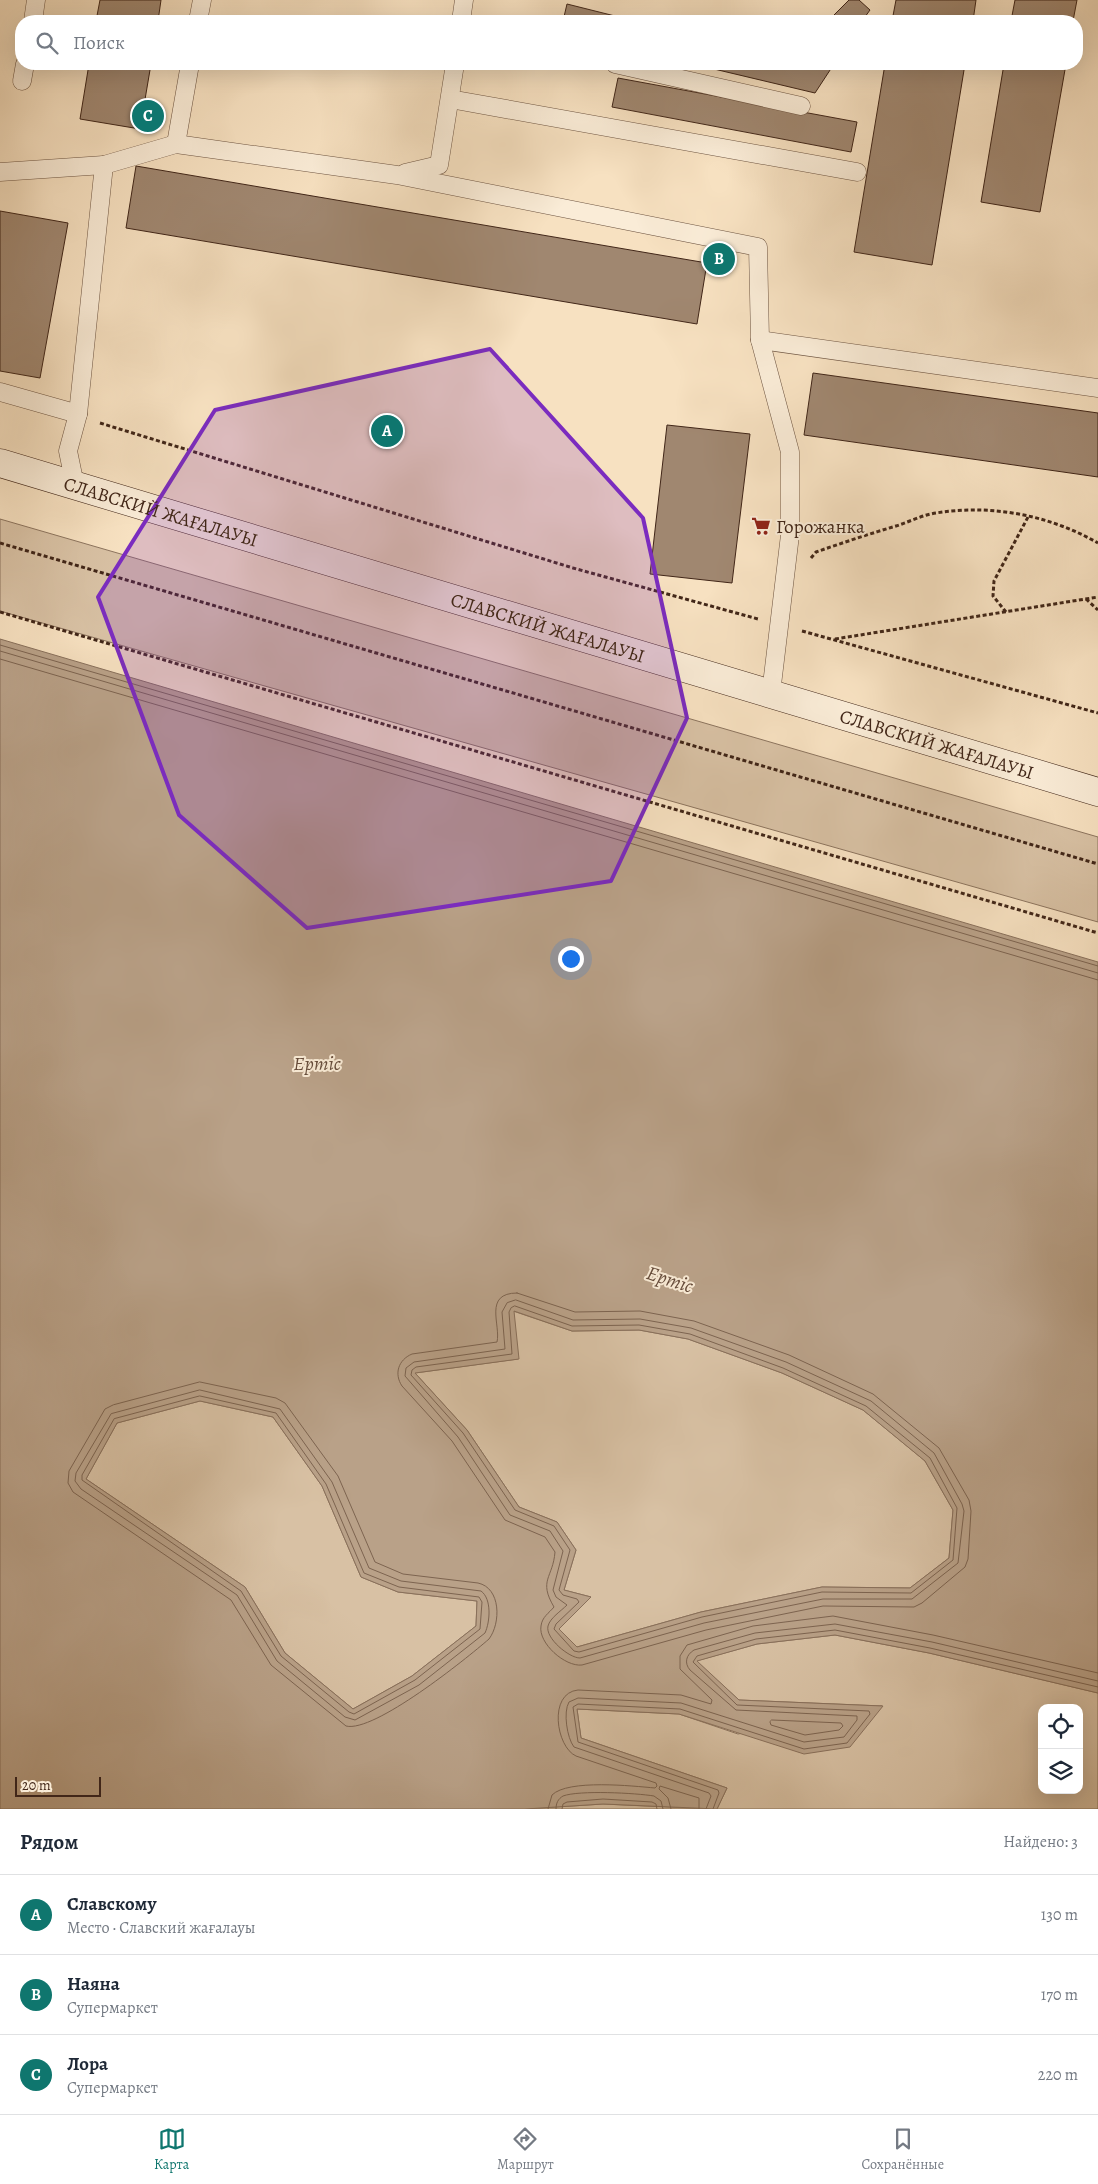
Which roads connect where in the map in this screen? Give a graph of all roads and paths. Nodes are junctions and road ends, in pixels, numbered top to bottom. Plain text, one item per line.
1 (36, 0) edge
2 (202, 0) edge
3 (464, 0) edge
4 (34, 15) edge
5 (199, 15) edge
6 (462, 15) edge
7 (24, 70) edge
8 (189, 70) edge
9 (454, 70) edge
10 (642, 70) edge
11 (22, 81) dead end
12 (450, 99) junction
13 (801, 106) dead end
14 (176, 144) junction
15 (104, 166) junction
16 (0, 172) edge
17 (857, 172) dead end
18 (398, 175) junction
19 (760, 340) junction
20 (1098, 388) edge
21 (0, 392) edge
22 (77, 416) junction
23 (0, 463) edge
24 (75, 485) junction
25 (1028, 517) junction
26 (0, 542) edge
27 (1098, 542) edge
28 (807, 563) dead end
29 (1098, 597) edge
30 (1086, 599) junction
31 (1098, 610) edge
32 (0, 612) edge
33 (1006, 613) junction
34 (779, 625) junction
35 (831, 640) junction
36 (771, 693) junction
37 (1098, 714) edge
38 (1098, 792) edge
39 (1098, 864) edge
40 (1098, 933) edge

1 - 4 lane
2 - 5 lane
3 - 6 lane
7 - 11 lane
8 - 14 lane
9 - 12 lane
10 - 13 lane
12 - 17 lane
12 - 18 lane
14 - 15 lane
14 - 18 lane
15 - 16 lane
15 - 22 lane
18 - 19 lane
19 - 20 lane
19 - 34 lane
21 - 22 lane
22 - 24 lane
22 - 34 path
23 - 24 street, СЛАВСКИЙ ЖАҒАЛАУЫ
24 - 36 street, СЛАВСКИЙ ЖАҒАЛАУЫ
25 - 27 path
25 - 28 path
25 - 33 path
26 - 39 path
29 - 30 path
30 - 31 path
30 - 33 path
32 - 40 path
33 - 35 path
34 - 35 path
34 - 36 lane
35 - 37 path
36 - 38 street, СЛАВСКИЙ ЖАҒАЛАУЫ

